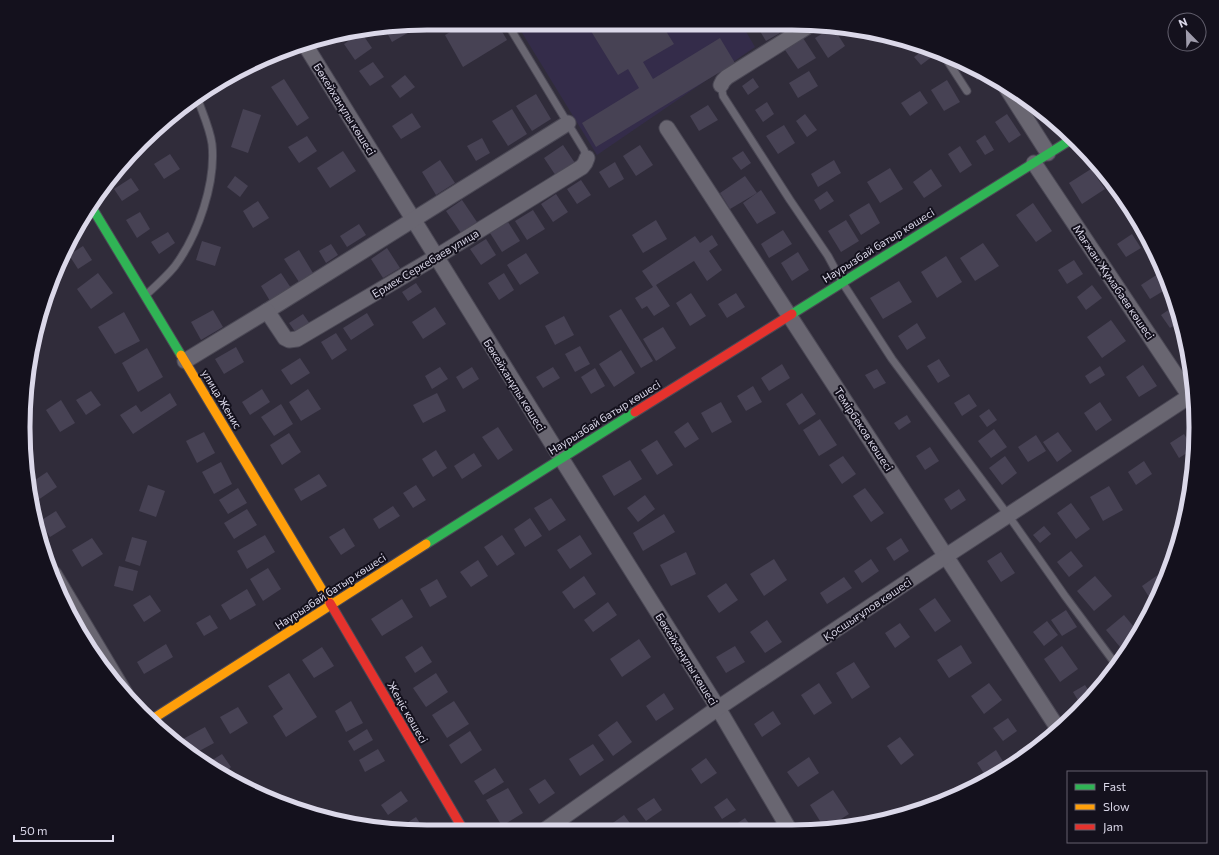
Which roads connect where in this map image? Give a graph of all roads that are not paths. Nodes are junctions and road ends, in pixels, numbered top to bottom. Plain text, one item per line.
1 (511, 30) edge
2 (801, 30) edge
3 (308, 49) edge
4 (948, 62) edge
5 (721, 86) joint
6 (967, 91) dead end
7 (1012, 97) edge
8 (195, 105) edge
9 (568, 123) junction
10 (667, 128) dead end
11 (1068, 142) edge
12 (1048, 154) junction
13 (587, 158) joint
14 (1034, 162) junction
15 (94, 211) edge
16 (413, 220) junction
17 (436, 257) junction
18 (842, 282) junction
19 (146, 296) junction
20 (267, 311) junction
21 (790, 314) junction
22 (185, 361) junction
23 (1187, 390) edge
24 (1188, 400) edge
25 (561, 458) junction
26 (1008, 515) junction
27 (946, 556) junction
28 (70, 600) edge
29 (331, 604) junction
30 (104, 658) edge
31 (1113, 661) edge
32 (718, 708) junction
33 (155, 717) edge
34 (1056, 724) edge
35 (460, 825) edge
36 (552, 825) edge
37 (788, 825) edge

1 - 9 lane
2 - 5 street
3 - 16 street, Бөкейханұлы көшесі
4 - 6 lane
5 - 18 lane
7 - 12 street
8 - 19 lane
9 - 13 lane
9 - 16 street
10 - 21 street, Темірбеков көшесі
11 - 12 street, Наурызбай батыр көшесі
12 - 14 street, Наурызбай батыр көшесі
13 - 17 street, Ермек Серкебаев улица
14 - 18 street, Наурызбай батыр көшесі
14 - 23 street, Мағжан Жұмабаев көшесі
15 - 19 street, улица Женис
16 - 17 street, Бөкейханұлы көшесі
16 - 20 street
17 - 20 street, Ермек Серкебаев улица
17 - 25 street, Бөкейханұлы көшесі
18 - 21 street, Наурызбай батыр көшесі
18 - 26 lane
19 - 22 street, улица Женис
20 - 22 street
21 - 25 street, Наурызбай батыр көшесі
21 - 27 street, Темірбеков көшесі
22 - 29 street, улица Женис
24 - 26 street, Қосшығұлов көшесі
25 - 29 street, Наурызбай батыр көшесі
25 - 32 street, Бөкейханұлы көшесі
26 - 27 street, Қосшығұлов көшесі
26 - 31 lane
27 - 32 street, Қосшығұлов көшесі
27 - 34 street, Темірбеков көшесі
28 - 30 street
29 - 33 street, Наурызбай батыр көшесі
29 - 35 street, Жеңіс көшесі
32 - 36 street, Қосшығұлов көшесі
32 - 37 street, Бөкейханұлы көшесі

